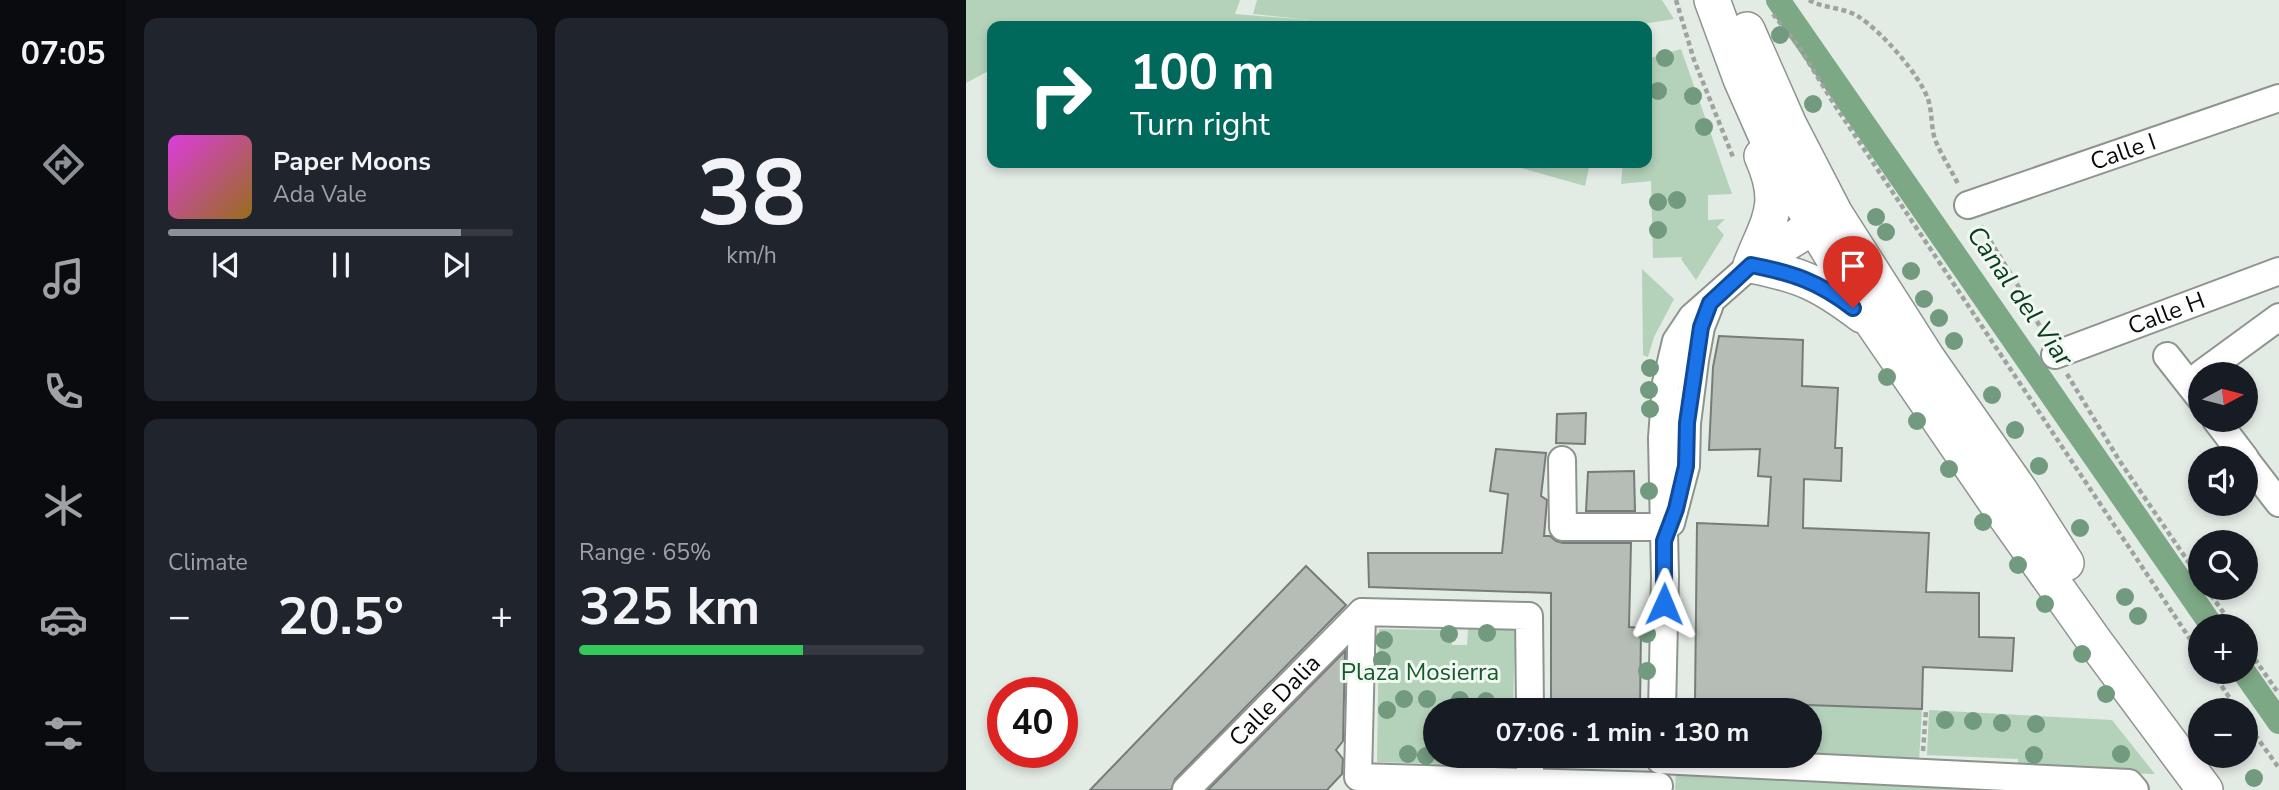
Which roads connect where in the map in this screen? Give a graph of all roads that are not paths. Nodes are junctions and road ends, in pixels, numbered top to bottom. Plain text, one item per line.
1 (1712, 0) edge
2 (1735, 0) edge
3 (1741, 79) junction
4 (2279, 98) edge
5 (1789, 125) junction
6 (1968, 205) road end
7 (1814, 226) junction
8 (1751, 265) junction
9 (2270, 274) edge
10 (2279, 299) edge
11 (2279, 317) edge
12 (1873, 323) junction
13 (2055, 355) road end
14 (2167, 356) dead end
15 (1927, 358) junction
16 (2223, 362) edge
17 (2188, 375) edge
18 (1562, 460) dead end
19 (2258, 476) edge
20 (2279, 503) edge
21 (1664, 534) junction
22 (1362, 612) junction
23 (1530, 698) edge
24 (1661, 698) edge
25 (1660, 773) edge
26 (1530, 776) edge
27 (1353, 783) edge
28 (2132, 786) edge
29 (1186, 790) edge
30 (2205, 790) edge
31 (2224, 790) edge

1 - 3 main road
2 - 5 main road
3 - 7 main road
3 - 8 main road
4 - 6 street, Calle I
5 - 7 main road
5 - 15 main road
7 - 8 main road
7 - 12 main road
7 - 15 main road
8 - 12 main road
8 - 21 street
9 - 10 street
9 - 13 street, Calle H
11 - 16 street
12 - 30 main road
14 - 17 street
15 - 31 main road
18 - 21 street
19 - 20 street
21 - 24 street
22 - 23 street
22 - 27 street
22 - 29 street, Calle Dalia
25 - 26 street
25 - 28 street
26 - 27 street

